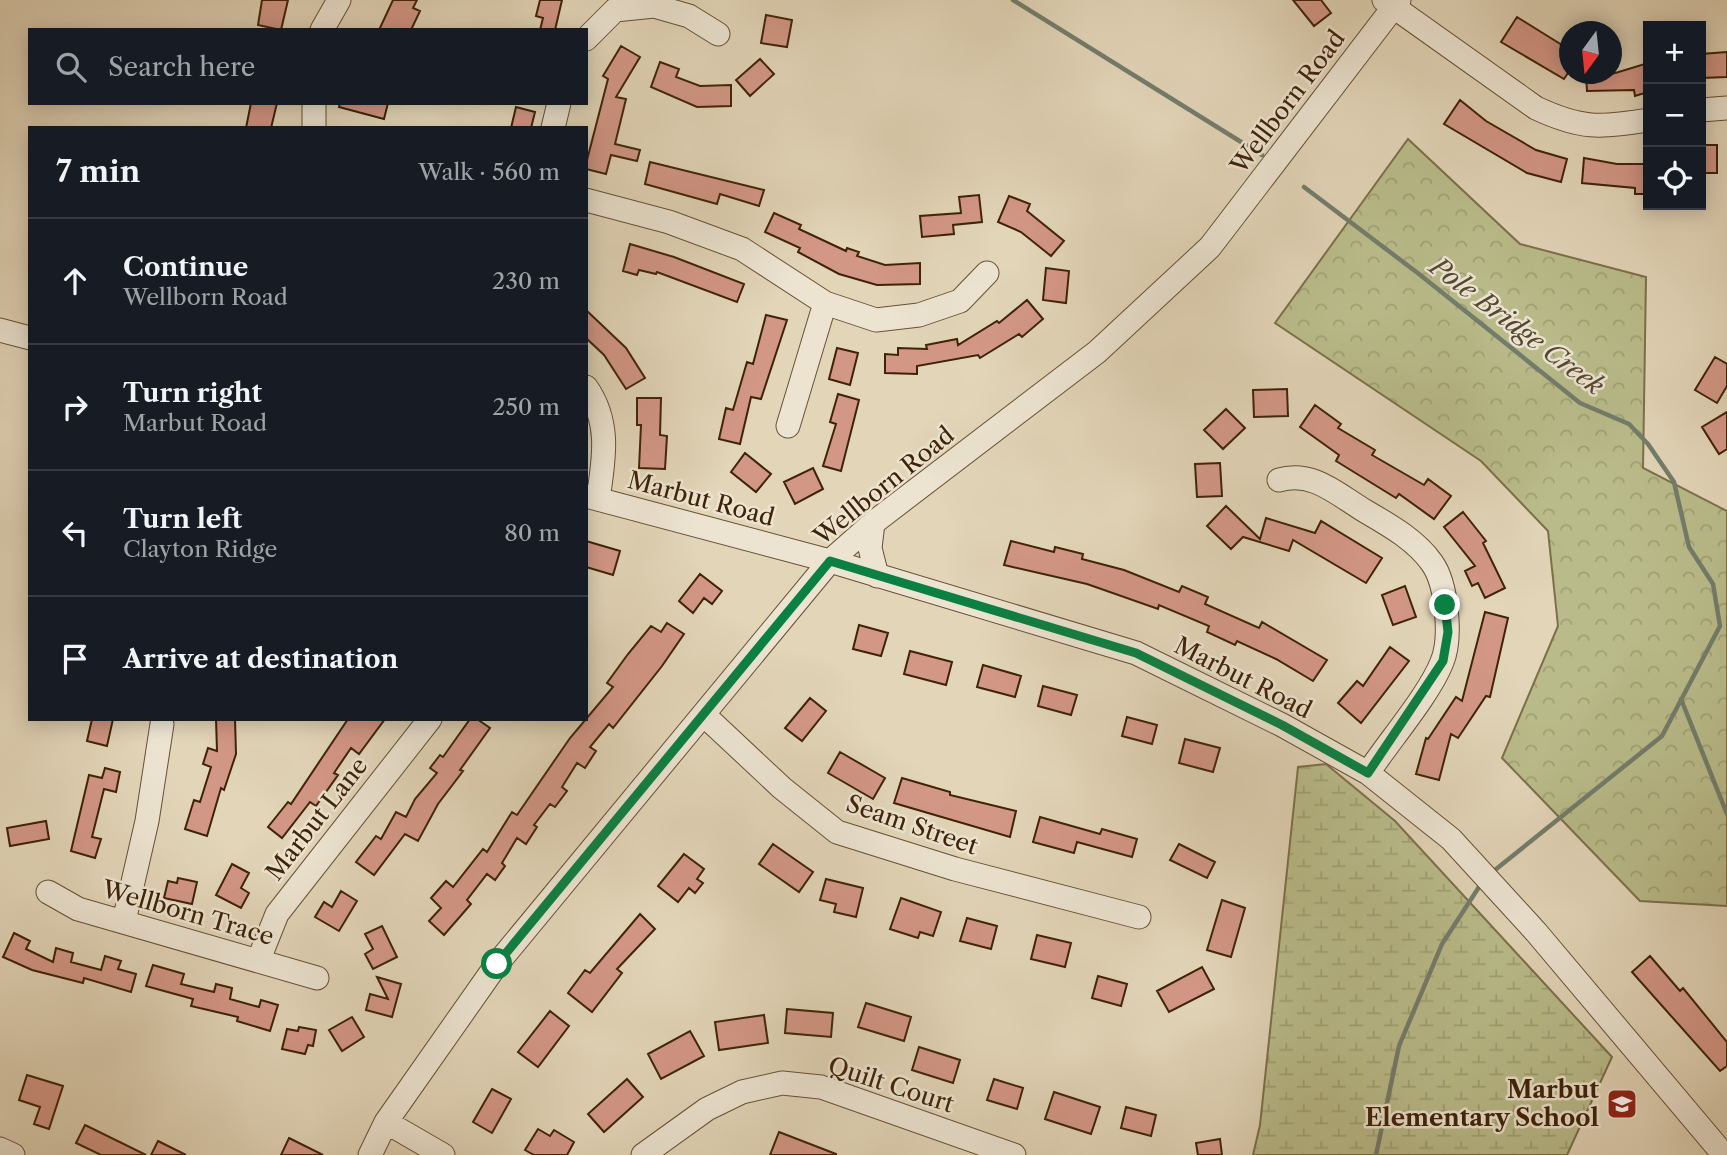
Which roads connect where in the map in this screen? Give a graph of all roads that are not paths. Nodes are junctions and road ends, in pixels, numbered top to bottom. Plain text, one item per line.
1 (339, 0) edge
2 (1392, 2) edge
3 (323, 28) edge
4 (718, 34) dead end
5 (588, 37) edge
6 (314, 105) edge
7 (559, 105) edge
8 (1727, 108) edge
9 (1706, 110) edge
10 (1643, 121) edge
11 (314, 126) edge
12 (553, 126) edge
13 (588, 201) edge
14 (987, 273) dead end
15 (825, 303) junction
16 (0, 330) edge
17 (28, 337) edge
18 (588, 390) edge
19 (788, 426) dead end
20 (1279, 480) dead end
21 (592, 498) edge
22 (873, 523) junction
23 (830, 561) junction
24 (877, 576) junction
25 (704, 715) junction
26 (428, 721) edge
27 (162, 724) dead end
28 (1368, 773) junction
29 (48, 892) dead end
30 (1139, 917) dead end
31 (124, 921) junction
32 (259, 959) junction
33 (317, 978) dead end
34 (386, 1122) junction
35 (0, 1149) edge
36 (13, 1155) edge
37 (370, 1155) edge
38 (443, 1155) edge
39 (643, 1155) edge
40 (1014, 1155) edge
41 (1724, 1155) edge

1 - 3 street
2 - 10 street
2 - 22 street, Wellborn Road
4 - 5 street
6 - 11 street
7 - 12 street
8 - 9 street
13 - 15 street
14 - 15 street
15 - 19 street
16 - 17 street
18 - 21 street
20 - 28 street
21 - 23 street, Marbut Road
22 - 23 street, Wellborn Road
22 - 24 street
23 - 24 street, Marbut Road
23 - 25 street, Wellborn Road
24 - 28 street, Marbut Road
25 - 30 street, Seam Street
25 - 34 street, Wellborn Road
26 - 32 street, Marbut Lane
27 - 31 street
28 - 41 street, Marbut Road
29 - 31 street, Wellborn Trace
31 - 32 street, Wellborn Trace
32 - 33 street, Wellborn Trace
34 - 37 street, Wellborn Road
34 - 38 street
35 - 36 street
39 - 40 street, Quilt Court

